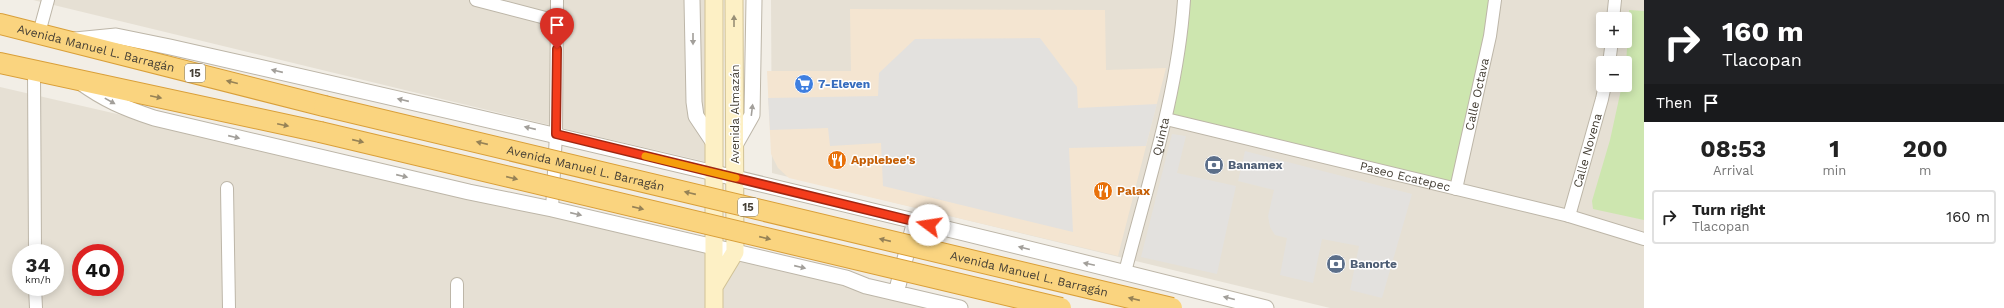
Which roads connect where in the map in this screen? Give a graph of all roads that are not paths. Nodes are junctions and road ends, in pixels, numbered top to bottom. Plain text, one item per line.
1 (48, 0) edge
2 (476, 0) edge
3 (557, 0) edge
4 (692, 0) edge
5 (714, 0) edge
6 (734, 0) edge
7 (754, 0) edge
8 (1184, 0) edge
9 (1495, 0) edge
10 (1615, 0) edge
11 (1614, 12) edge
12 (557, 21) junction
13 (0, 24) edge
14 (39, 33) junction
15 (66, 40) junction
16 (0, 64) edge
17 (34, 71) junction
18 (77, 80) junction
19 (1604, 92) edge
20 (1166, 119) junction
21 (556, 134) junction
22 (714, 143) junction
23 (735, 145) junction
24 (714, 172) junction
25 (735, 178) junction
26 (227, 188) dead end
27 (1456, 189) junction
28 (552, 208) junction
29 (1569, 216) junction
30 (915, 221) junction
31 (1644, 239) edge
32 (35, 244) edge
33 (715, 247) junction
34 (735, 252) junction
35 (1126, 272) junction
36 (457, 284) dead end
37 (715, 285) junction
38 (896, 293) junction
39 (35, 296) edge
40 (36, 308) edge
41 (228, 308) edge
42 (457, 308) edge
43 (714, 308) edge
44 (960, 308) edge
45 (1061, 308) edge
46 (1172, 308) edge
47 (1266, 308) edge

1 - 14 street
2 - 12 street
3 - 12 street
4 -> 22 street
5 - 22 main road, Avenida Almazán
23 -> 6 main road, Avenida Almazán
23 -> 7 street
8 - 20 street, Quinta
9 - 27 street, Calle Octava
10 - 11 street
12 - 21 street
13 - 14 highway, Avenida Manuel L. Barragán / 15
14 - 15 highway, Avenida Manuel L. Barragán / 15
21 -> 15 street
46 -> 15 highway, Avenida Manuel L. Barragán / 15, bridge
16 - 17 highway, 15
17 - 18 highway, 15
17 - 32 street
18 -> 28 street
18 -> 45 highway, 15, bridge
19 - 29 street, Calle Novena
20 - 27 street, Paseo Ecatepec
20 - 35 street, Quinta
21 - 24 street
21 - 28 street
22 - 24 main road, Avenida Almazán
23 - 25 main road, Avenida Almazán
24 - 25 street
24 - 33 main road, Avenida Almazán
25 - 30 street
25 - 34 main road, Avenida Almazán
26 - 41 street
27 - 29 street, Paseo Ecatepec
28 -> 33 street
29 - 31 street, Paseo Ecatepec
35 -> 30 street
30 - 38 street
33 - 34 street
33 - 37 main road, Avenida Almazán
34 - 37 main road
34 -> 38 street
47 -> 35 street
36 - 42 street
37 - 43 main road, Avenida Almazán
38 - 44 street
39 - 40 street

